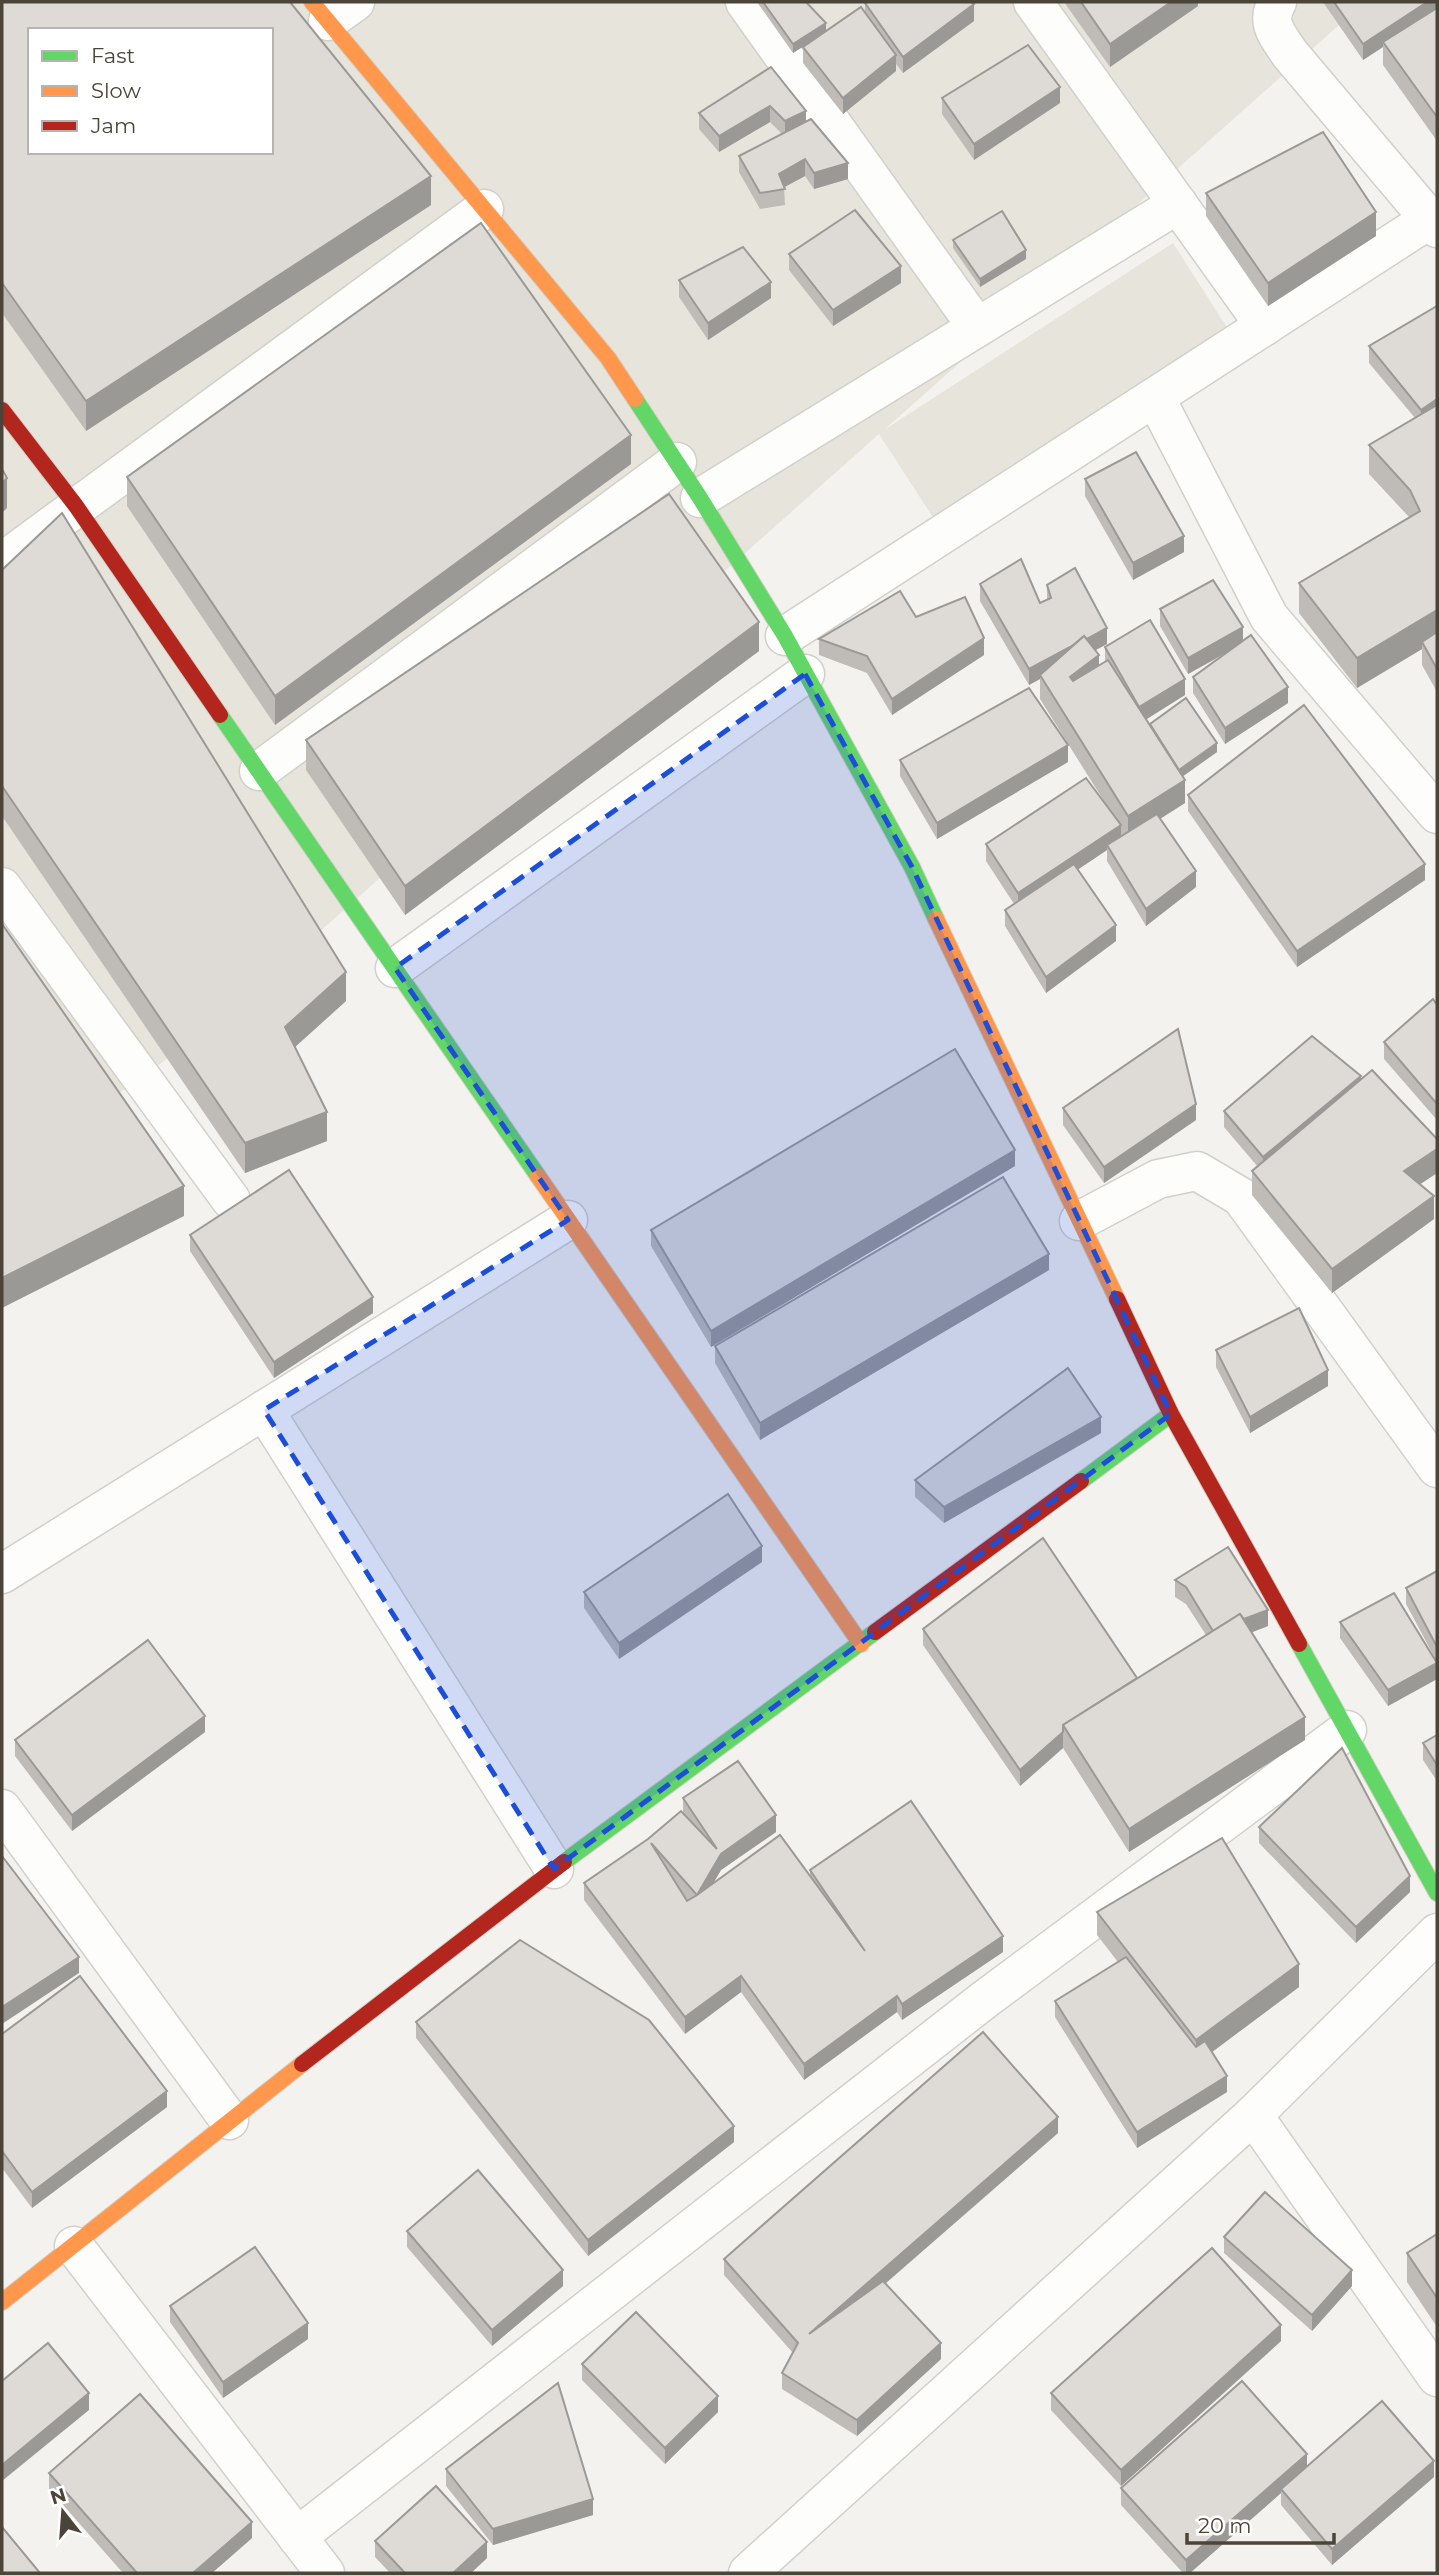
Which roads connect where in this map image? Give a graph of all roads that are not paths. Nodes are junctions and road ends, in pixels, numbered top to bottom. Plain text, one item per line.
1 (745, 2) edge
2 (1033, 2) edge
3 (1277, 2) edge
4 (332, 8) edge
5 (1178, 204) junction
6 (484, 208) junction
7 (1434, 224) edge
8 (1265, 326) junction
9 (977, 327) junction
10 (1156, 397) junction
11 (2, 410) edge
12 (677, 462) junction
13 (700, 498) junction
14 (76, 506) junction
15 (2, 562) edge
16 (785, 636) junction
17 (805, 674) junction
18 (258, 771) junction
19 (1437, 814) edge
20 (2, 887) edge
21 (395, 968) junction
22 (231, 1200) dead end
23 (568, 1220) junction
24 (1079, 1221) junction
25 (264, 1410) junction
26 (1171, 1414) junction
27 (1437, 1468) edge
28 (2, 1574) edge
29 (861, 1643) junction
30 (1347, 1730) junction
31 (2, 1809) edge
32 (554, 1869) junction
33 (1437, 1893) edge
34 (1437, 1933) edge
35 (1252, 2115) junction
36 (229, 2120) junction
37 (74, 2246) junction
38 (2, 2302) edge
39 (1437, 2377) edge
40 (297, 2537) junction
41 (325, 2573) edge
42 (748, 2573) edge

1 - 9 street
2 - 5 street
3 - 7 street
4 - 6 street
5 - 8 street
5 - 9 street
6 - 12 street
6 - 14 street
7 - 8 street
8 - 10 street
9 - 13 street
10 - 16 street
10 - 19 street
11 - 14 street
12 - 13 street
12 - 18 street
13 - 16 street
14 - 15 street
14 - 18 street
16 - 17 street
17 - 21 street
17 - 24 street
18 - 21 street
20 - 22 street
21 - 23 street
23 - 25 street
23 - 29 street
24 - 26 street
24 - 27 street
25 - 28 street
25 - 32 street
26 - 29 street
26 - 30 street
29 - 32 street
30 - 33 street
30 - 40 street
31 - 36 street
32 - 36 street
34 - 35 street
35 - 39 street
35 - 42 street
36 - 37 street
37 - 38 street
37 - 40 street
40 - 41 street

